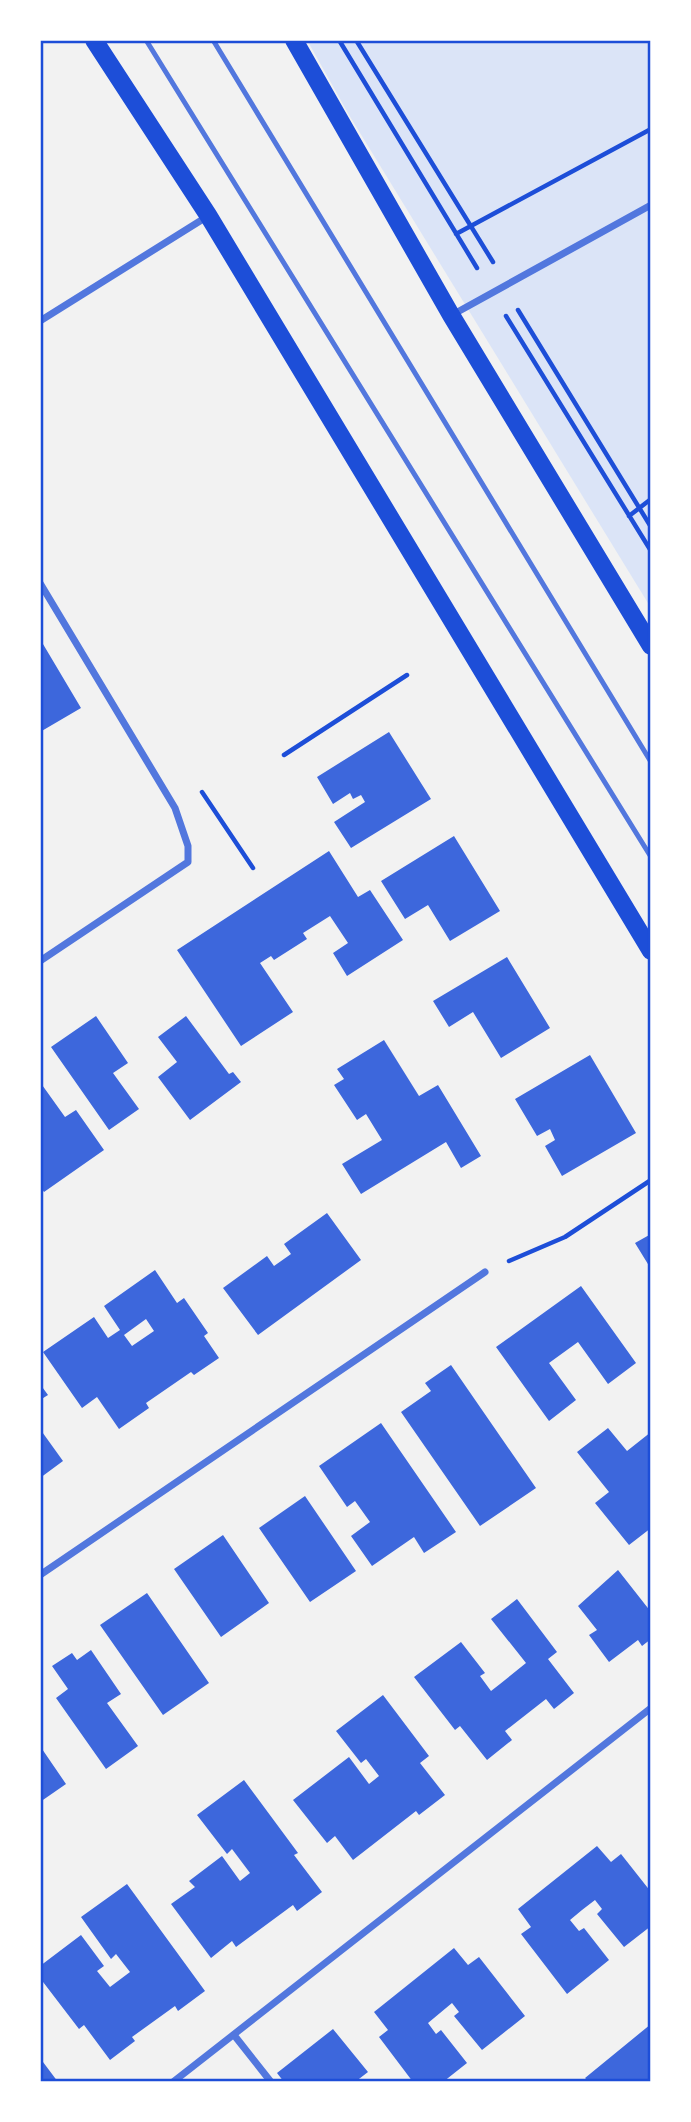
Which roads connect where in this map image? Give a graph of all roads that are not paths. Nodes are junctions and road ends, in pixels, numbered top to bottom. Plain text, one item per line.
1 (94, 40) edge
2 (146, 40) edge
3 (213, 40) edge
4 (294, 40) edge
5 (651, 205) edge
6 (208, 215) junction
7 (452, 315) junction
8 (40, 321) edge
9 (40, 583) edge
10 (651, 646) edge
11 (651, 762) edge
12 (651, 857) edge
13 (651, 951) edge
14 (40, 961) edge
15 (485, 1272) road end
16 (40, 1575) edge
17 (651, 1708) edge
18 (234, 2035) junction
19 (173, 2082) edge
20 (271, 2082) edge

1 - 6 main road
2 - 12 lane
3 - 11 lane
4 - 7 main road
5 - 7 street
6 - 8 street
6 - 13 main road
7 - 10 main road
9 - 14 street
15 - 16 street
17 - 18 street
18 - 19 street
18 - 20 street

